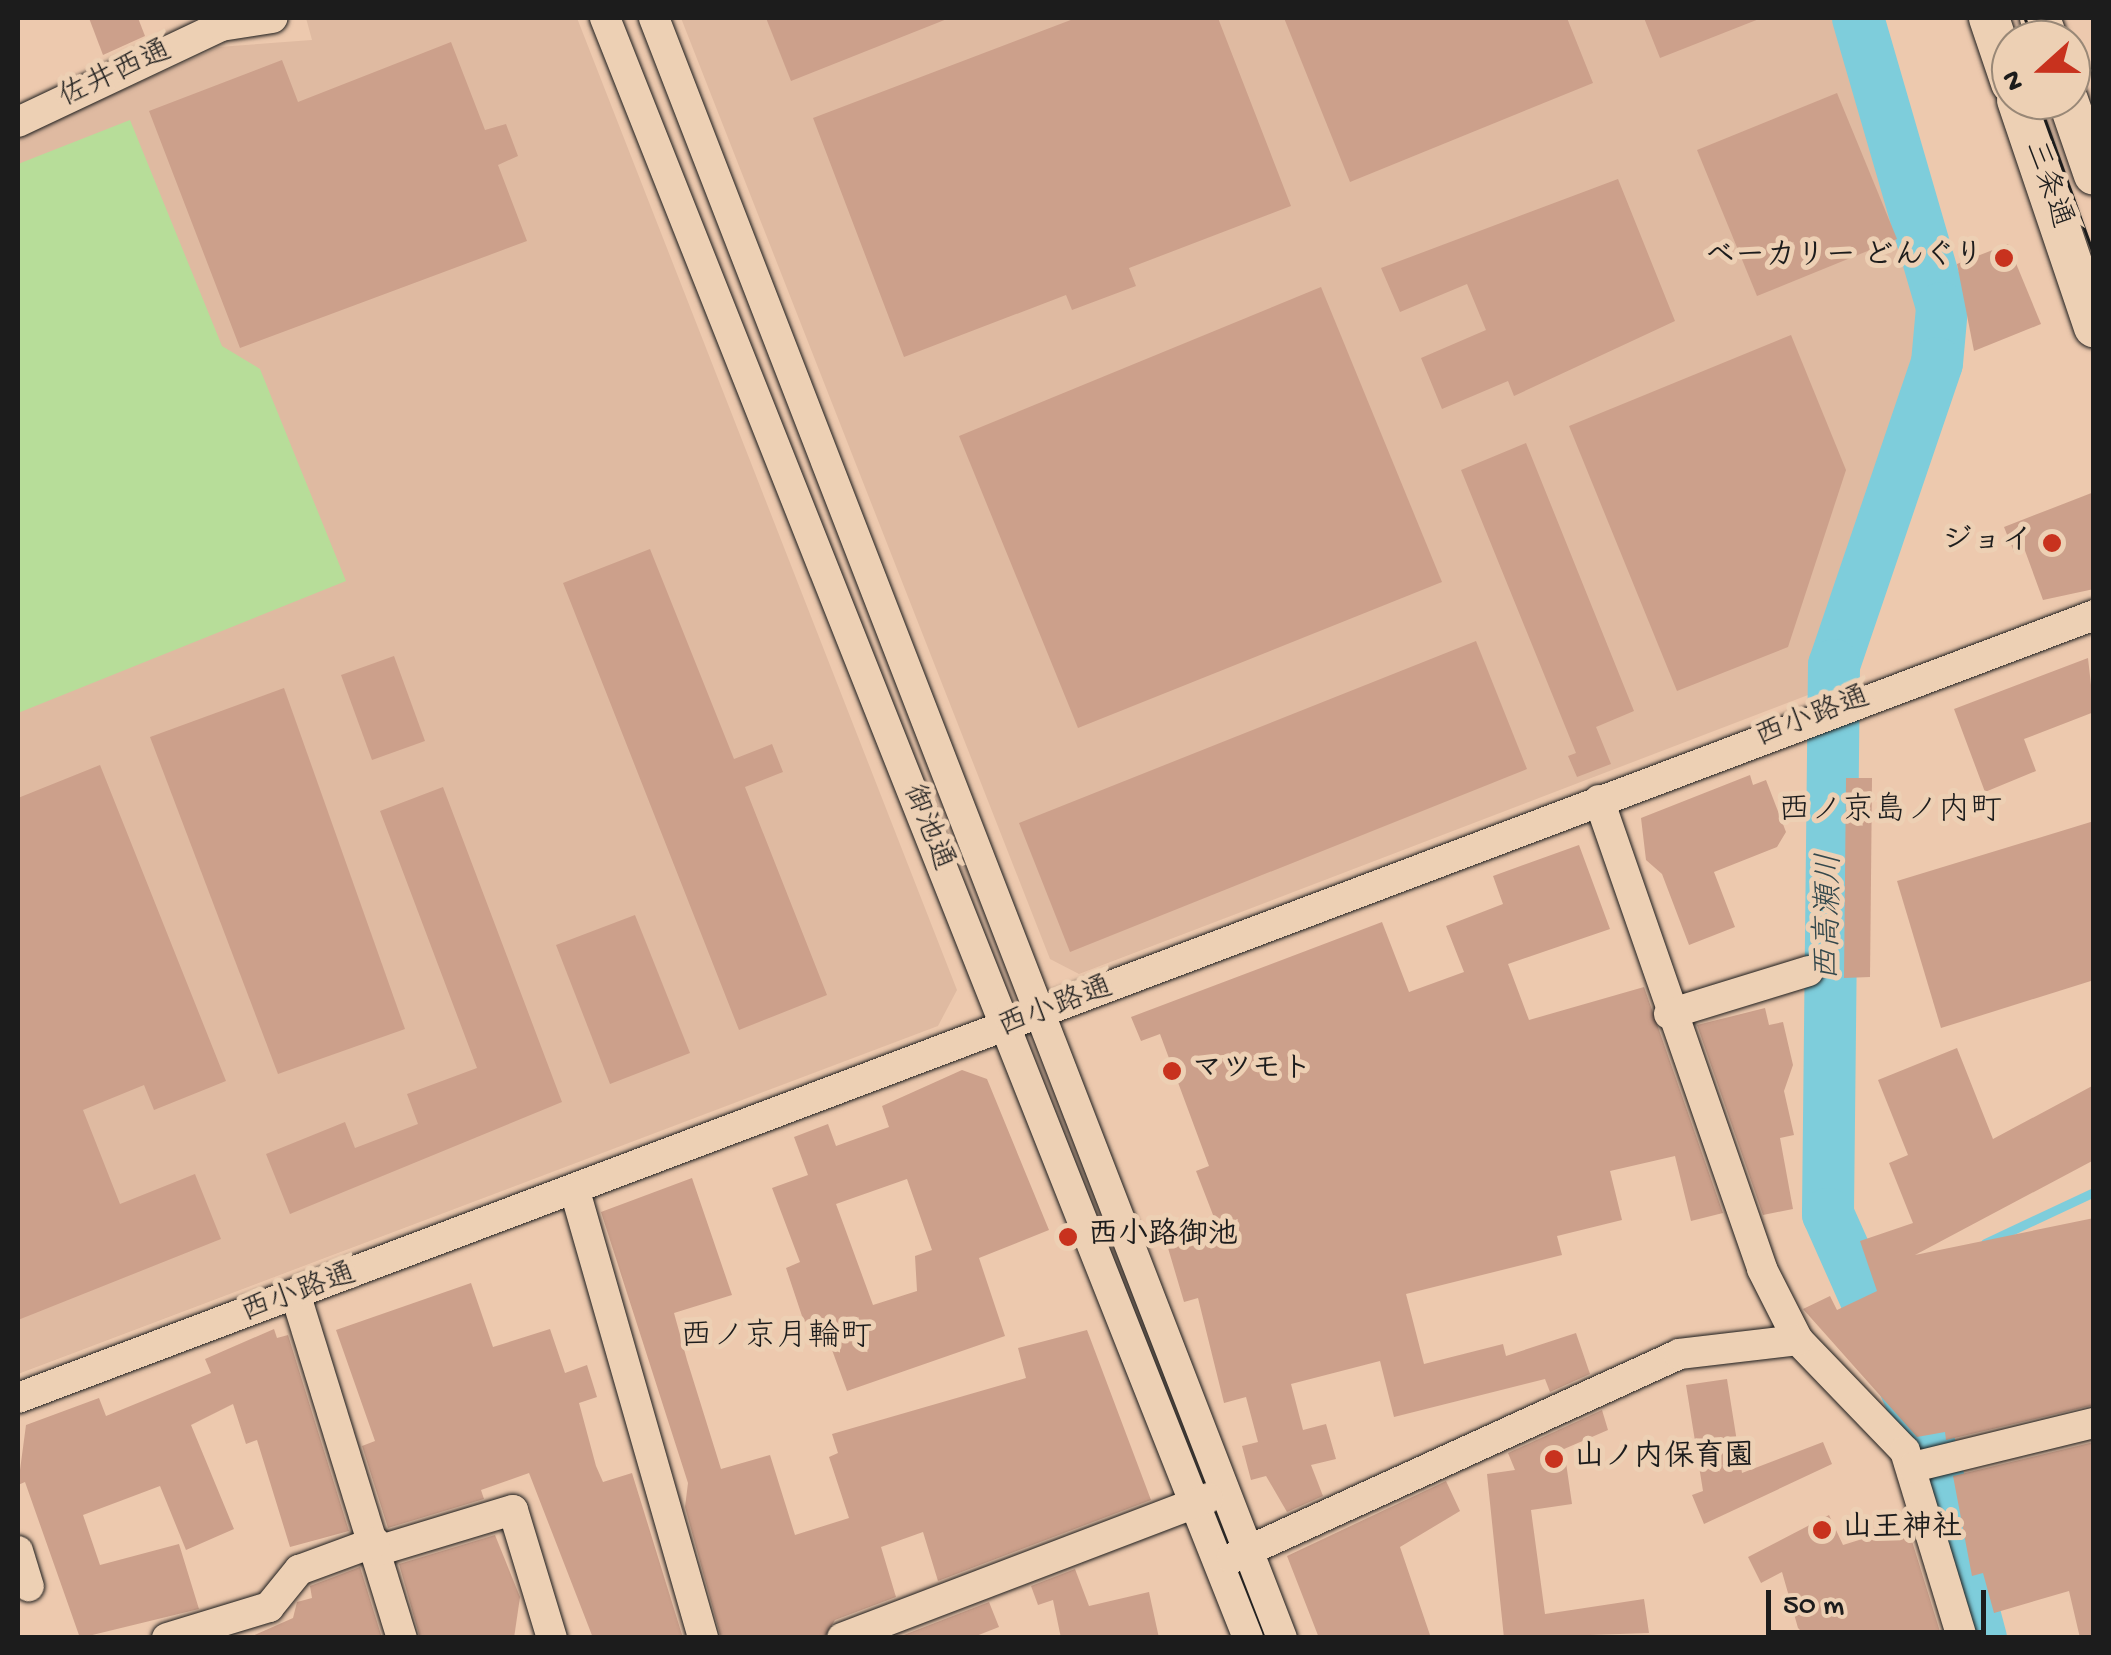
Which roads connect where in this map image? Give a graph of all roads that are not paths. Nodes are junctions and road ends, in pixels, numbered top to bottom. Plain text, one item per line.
1 (272, 18) edge
2 (605, 18) edge
3 (654, 18) edge
4 (2024, 120) edge
5 (2075, 120) edge
6 (18, 122) edge
7 (2094, 176) edge
8 (2094, 327) edge
9 (2094, 615) edge
10 (1599, 800) junction
11 (1810, 971) dead end
12 (1669, 1014) junction
13 (1039, 1016) junction
14 (1005, 1029) junction
15 (575, 1191) junction
16 (296, 1296) junction
17 (1798, 1340) junction
18 (18, 1398) edge
19 (2094, 1423) edge
20 (1925, 1462) junction
21 (1226, 1491) junction
22 (1192, 1504) junction
23 (376, 1547) junction
24 (18, 1551) edge
25 (1249, 1551) junction
26 (1219, 1563) junction
27 (28, 1586) dead end
28 (216, 1630) edge
29 (167, 1638) edge
30 (402, 1638) edge
31 (552, 1638) edge
32 (703, 1638) edge
33 (842, 1638) edge
34 (1248, 1638) edge
35 (1282, 1638) edge
36 (1962, 1638) edge

1 - 6 street, 佐井西通
2 - 14 street, 御池通
3 - 13 street, 御池通
4 - 8 main road, 三条通
5 - 7 main road, 三条通
9 - 10 street, 西小路通
10 - 12 street
10 - 13 street, 西小路通
11 - 12 street
12 - 17 street
13 - 14 street, 西小路通
13 - 21 street, 御池通
14 - 15 street, 西小路通
14 - 22 street, 御池通
15 - 16 street, 西小路通
15 - 32 street
16 - 18 street, 西小路通
16 - 23 street
17 - 20 street
17 - 25 street
19 - 20 street
20 - 36 street
21 - 22 street
21 - 25 street, 御池通
22 - 26 street, 御池通
22 - 33 street
23 - 28 street
23 - 30 street
23 - 31 street
24 - 27 street
25 - 26 street
25 - 35 street, 御池通
26 - 34 street, 御池通
28 - 29 street

